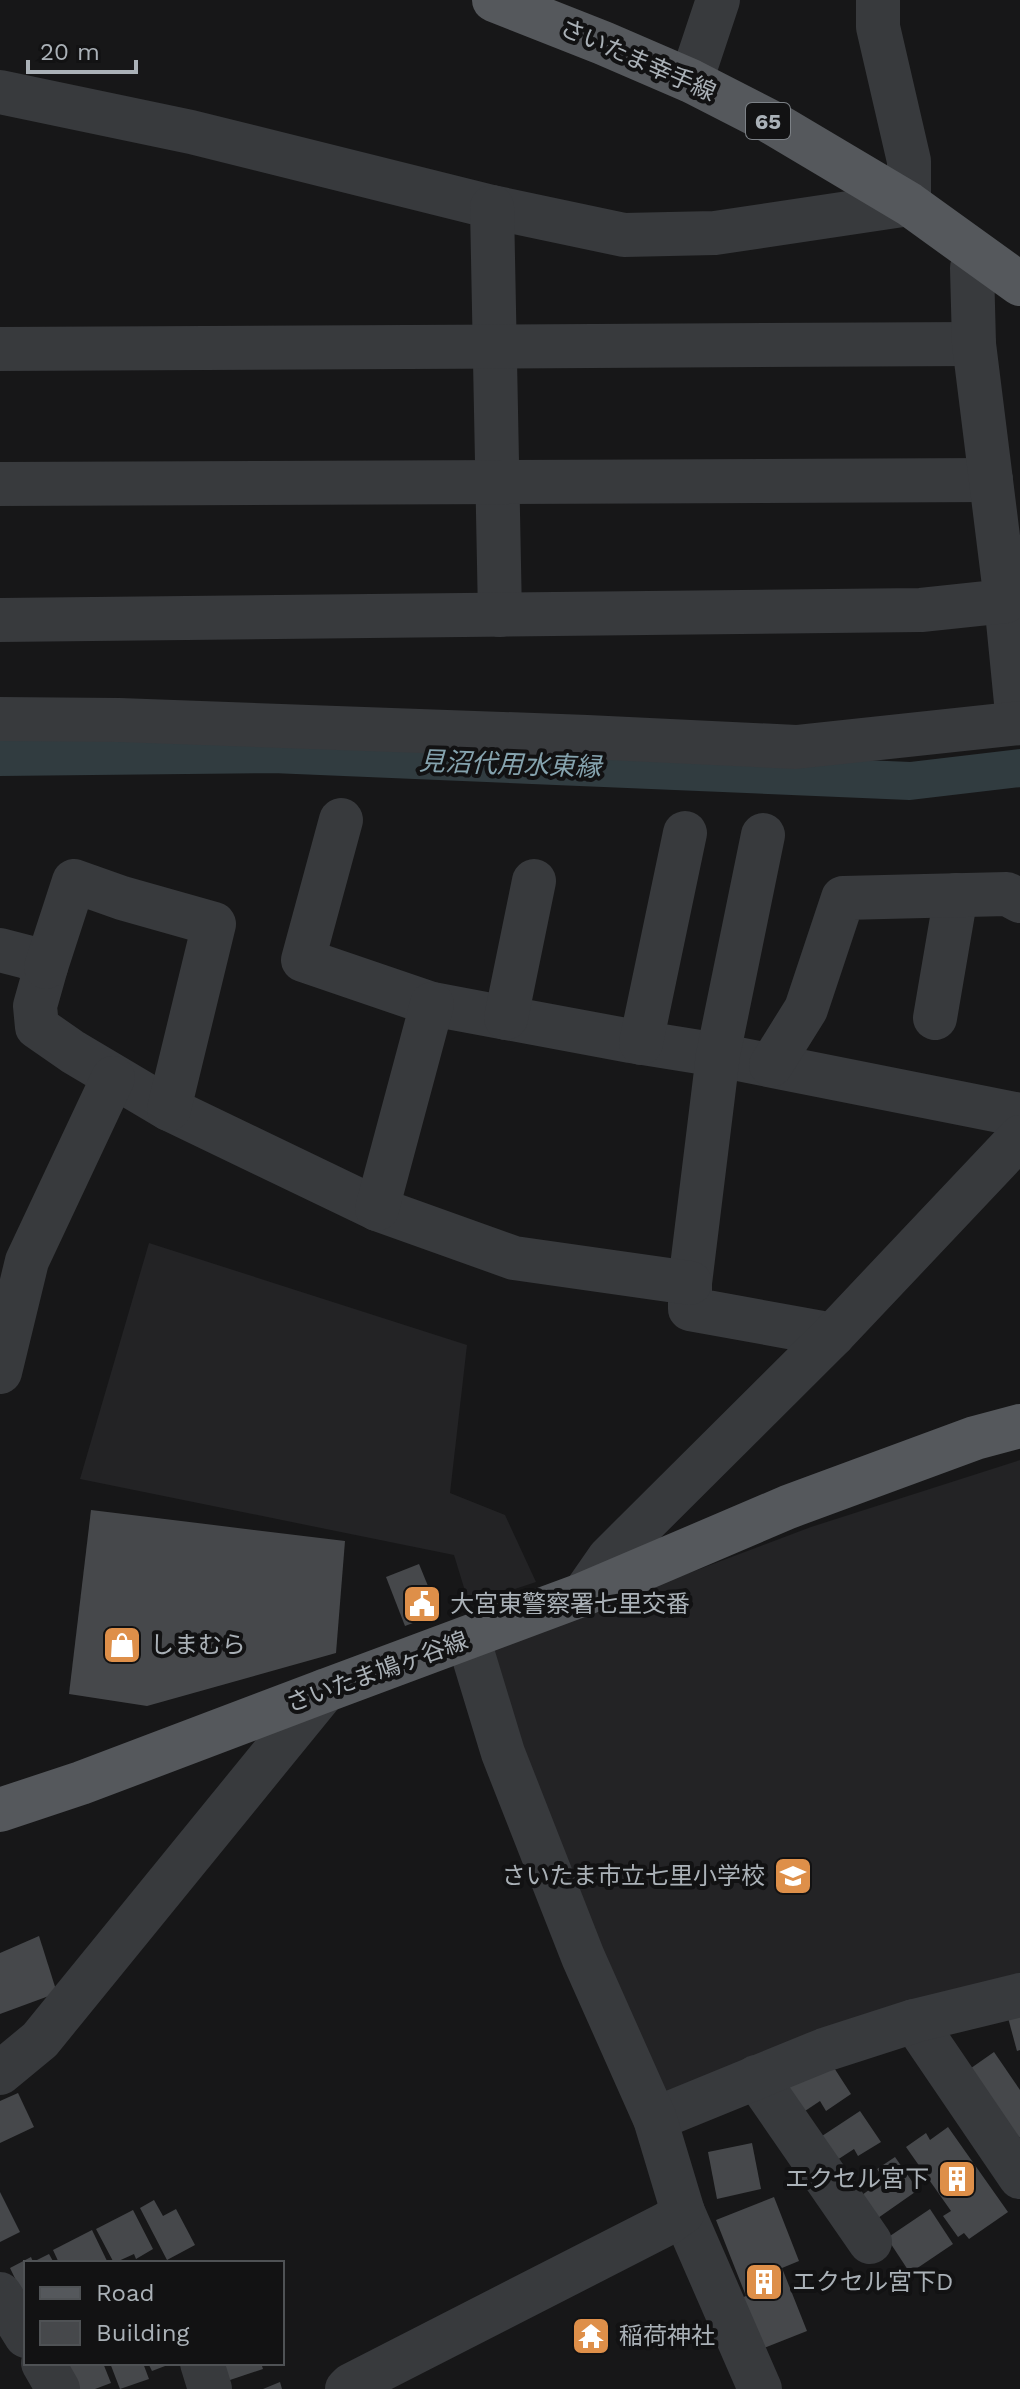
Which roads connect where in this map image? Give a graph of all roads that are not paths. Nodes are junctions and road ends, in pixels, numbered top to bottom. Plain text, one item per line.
1 (718, 0) edge
2 (878, 0) edge
3 (518, 4) edge
4 (691, 81) junction
5 (0, 92) edge
6 (909, 204) junction
7 (492, 207) junction
8 (979, 255) junction
9 (1020, 284) edge
10 (974, 344) junction
11 (494, 346) junction
12 (0, 349) edge
13 (991, 480) junction
14 (496, 482) junction
15 (0, 484) edge
16 (1006, 601) junction
17 (500, 615) junction
18 (0, 620) edge
19 (0, 719) edge
20 (1019, 723) edge
21 (341, 820) dead end
22 (685, 833) dead end
23 (763, 835) dead end
24 (534, 881) dead end
25 (956, 895) junction
26 (1020, 901) edge
27 (0, 950) edge
28 (46, 967) junction
29 (432, 1004) junction
30 (506, 1018) junction
31 (935, 1018) dead end
32 (641, 1043) junction
33 (718, 1055) junction
34 (771, 1065) junction
35 (113, 1078) junction
36 (169, 1109) junction
37 (1020, 1115) edge
38 (1020, 1137) edge
39 (377, 1209) junction
40 (12, 1274) edge
41 (690, 1283) junction
42 (833, 1335) junction
43 (0, 1372) edge
44 (1020, 1426) edge
45 (584, 1594) junction
46 (468, 1638) junction
47 (324, 1691) junction
48 (0, 1810) edge
49 (1020, 1995) edge
50 (914, 2021) junction
51 (0, 2073) edge
52 (756, 2077) junction
53 (655, 2119) junction
54 (1020, 2177) edge
55 (683, 2212) junction
56 (870, 2242) dead end
57 (0, 2294) edge
58 (24, 2333) edge
59 (44, 2365) edge
60 (203, 2365) edge
61 (58, 2389) edge
62 (210, 2389) edge
63 (347, 2389) edge
64 (760, 2389) edge

1 - 4 street
2 - 6 street
3 - 4 main road, さいたま幸手線 / 65
4 - 6 main road, さいたま幸手線 / 65
5 - 7 street
6 - 7 street
6 - 8 main road, さいたま幸手線 / 65
7 - 11 street
8 - 9 main road, さいたま幸手線 / 65
8 - 10 street
10 - 11 street
10 - 13 street
11 - 12 street
11 - 14 street
13 - 14 street
13 - 16 street
14 - 15 street
14 - 17 street
16 - 17 street
16 - 20 street
17 - 18 street
19 - 20 street
21 - 29 street
22 - 32 street
23 - 33 street
24 - 30 street
25 - 26 street
25 - 31 street
25 - 34 street
27 - 28 street
28 - 35 street
28 - 36 street
29 - 30 street
29 - 39 street
30 - 32 street
32 - 33 street
33 - 34 street
33 - 41 street
34 - 37 street
35 - 36 street
35 - 40 street
36 - 39 street
38 - 42 street
39 - 41 street
40 - 43 street
41 - 42 street
42 - 45 street
44 - 45 main road, さいたま鳩ヶ谷線
45 - 46 main road, さいたま鳩ヶ谷線
46 - 47 main road, さいたま鳩ヶ谷線
46 - 53 street
47 - 48 main road, さいたま鳩ヶ谷線
47 - 51 street
49 - 50 street
50 - 52 street
50 - 54 street
52 - 53 street
52 - 56 street
53 - 55 street
55 - 63 street
55 - 64 street
57 - 58 street
59 - 61 street
60 - 62 street

